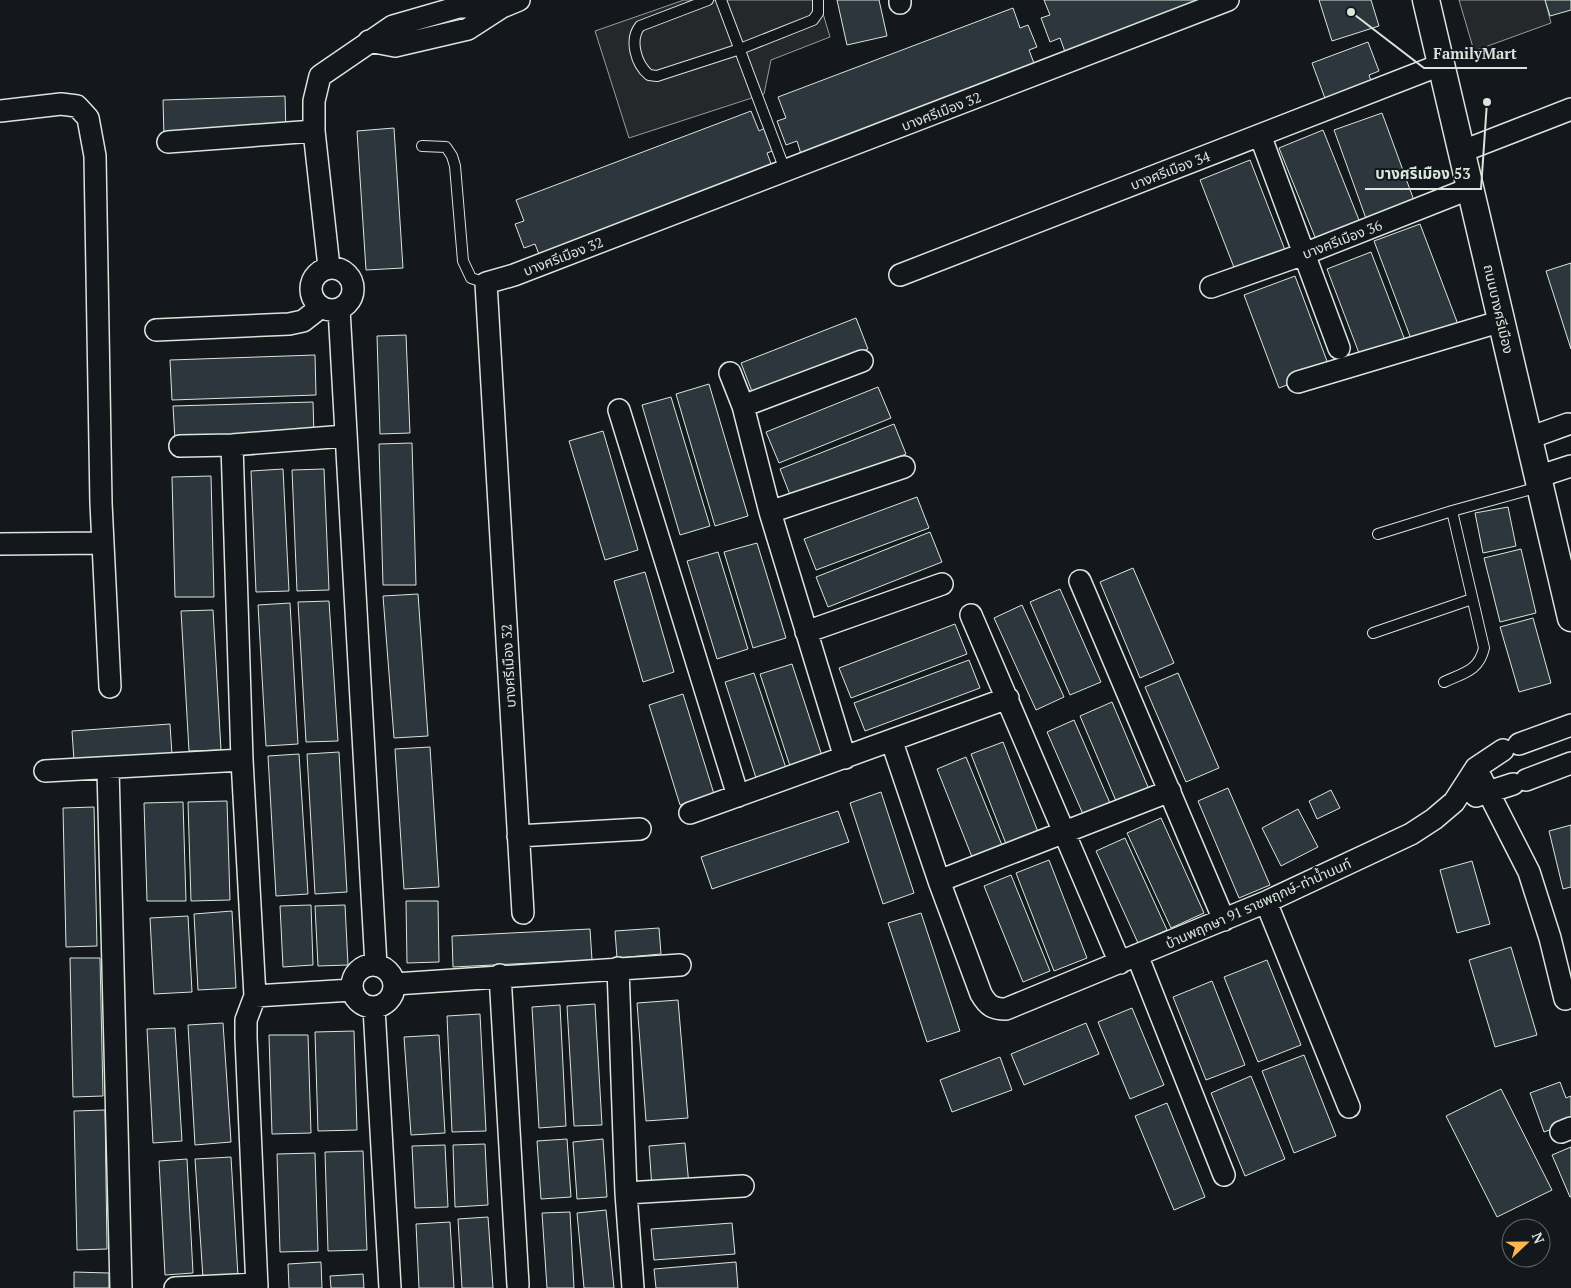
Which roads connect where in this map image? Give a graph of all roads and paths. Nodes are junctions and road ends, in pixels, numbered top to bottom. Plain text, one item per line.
1 (708, 0) edge
2 (720, 0) edge
3 (818, 0) edge
4 (1228, 0) edge
5 (1426, 0) edge
6 (511, 4) edge
7 (740, 49) junction
8 (1440, 65) junction
9 (1571, 109) edge
10 (0, 111) edge
11 (314, 131) junction
12 (1260, 136) junction
13 (168, 142) dead end
14 (422, 146) dead end
15 (1463, 151) junction
16 (785, 170) junction
17 (1471, 188) junction
18 (1304, 254) junction
19 (329, 267) junction
20 (900, 275) dead end
21 (486, 283) junction
22 (1211, 287) dead end
23 (330, 308) junction
24 (1502, 321) junction
25 (156, 330) dead end
26 (1339, 348) dead end
27 (862, 360) dead end
28 (730, 373) dead end
29 (1298, 382) dead end
30 (743, 406) junction
31 (619, 410) dead end
32 (1568, 424) dead end
33 (345, 436) junction
34 (1529, 438) junction
35 (232, 445) junction
36 (180, 446) dead end
37 (1571, 466) edge
38 (904, 467) dead end
39 (1538, 482) junction
40 (1452, 511) junction
41 (770, 512) junction
42 (1378, 534) dead end
43 (103, 543) junction
44 (0, 544) edge
45 (1566, 573) edge
46 (1080, 580) dead end
47 (942, 584) dead end
48 (1472, 599) junction
49 (971, 615) dead end
50 (1571, 618) edge
51 (806, 632) junction
52 (1373, 633) dead end
53 (1444, 682) dead end
54 (110, 687) dead end
55 (1008, 698) junction
56 (1571, 725) edge
57 (892, 742) junction
58 (845, 758) junction
59 (242, 760) junction
60 (1571, 763) edge
61 (108, 768) junction
62 (1476, 768) junction
63 (45, 771) dead end
64 (1170, 791) junction
65 (1489, 793) junction
66 (738, 796) junction
67 (1454, 802) junction
68 (690, 813) dead end
69 (640, 829) dead end
70 (1065, 833) junction
71 (518, 836) junction
72 (939, 881) junction
73 (1266, 902) junction
74 (522, 913) dead end
75 (1224, 920) junction
76 (1129, 959) junction
77 (376, 965) junction
78 (680, 965) dead end
79 (618, 968) junction
80 (500, 975) junction
81 (395, 984) junction
82 (352, 990) junction
83 (255, 996) junction
84 (1565, 999) dead end
85 (374, 1008) junction
86 (1349, 1107) dead end
87 (1224, 1175) dead end
88 (743, 1186) dead end
89 (626, 1193) junction
90 (518, 1285) dead end
91 (257, 1286) edge
92 (120, 1288) edge
93 (175, 1288) edge
94 (390, 1288) edge
95 (633, 1288) edge

1 - 7 lane
2 - 7 lane
3 - 7 lane
4 - 16 street, บางศรีเมือง 32
5 - 8 street, ถนนบางศรีเมือง
6 - 11 street
7 - 16 lane
8 - 12 street, บางศรีเมือง 34
8 - 15 street, ถนนบางศรีเมือง
9 - 15 street
10 - 43 street
11 - 13 street
11 - 19 street
12 - 18 street
12 - 20 street, บางศรีเมือง 34
14 - 21 lane
15 - 17 street, ถนนบางศรีเมือง
16 - 21 street, บางศรีเมือง 32
17 - 18 street, บางศรีเมือง 36
17 - 24 street, ถนนบางศรีเมือง
18 - 22 street, บางศรีเมือง 36
18 - 26 street
19 - 23 street
19 - 23 street
21 - 71 street, บางศรีเมือง 32
23 - 25 street
23 - 33 street
24 - 29 street
24 - 34 street, ถนนบางศรีเมือง
27 - 30 street
28 - 30 street
30 - 41 street
31 - 66 street
32 - 34 street
33 - 35 street
33 - 77 street
34 - 39 street, ถนนบางศรีเมือง
35 - 36 street
35 - 59 street
37 - 39 street
38 - 41 street
39 - 40 lane
39 - 45 street, ถนนบางศรีเมือง
40 - 42 lane
40 - 48 lane
41 - 51 street
43 - 44 street
43 - 54 street
45 - 50 street, ถนนบางศรีเมือง
46 - 64 street
47 - 51 street
48 - 52 lane
48 - 53 lane
49 - 55 street
51 - 58 street
55 - 57 street
55 - 70 street
56 - 62 street, บ้านพฤกษา 91 ราชพฤกษ์-ท่าน้ำนนท์
57 - 58 street
57 - 72 street
58 - 66 street
59 - 61 street
59 - 83 street
60 - 65 street
61 - 63 street
61 - 92 street
62 - 65 street
62 - 67 street, บ้านพฤกษา 91 ราชพฤกษ์-ท่าน้ำนนท์
64 - 70 street
64 - 75 street
65 - 67 street
65 - 84 street
66 - 68 street
67 - 73 street, บ้านพฤกษา 91 ราชพฤกษ์-ท่าน้ำนนท์
69 - 71 street
70 - 72 street
70 - 76 street
71 - 74 street, บางศรีเมือง 32
72 - 76 street, บ้านพฤกษา 91 ราชพฤกษ์-ท่าน้ำนนท์
73 - 75 street, บ้านพฤกษา 91 ราชพฤกษ์-ท่าน้ำนนท์
73 - 86 street
75 - 76 street, บ้านพฤกษา 91 ราชพฤกษ์-ท่าน้ำนนท์
76 - 87 street
77 - 81 street
77 - 82 street
78 - 79 street
79 - 80 street
79 - 89 street
80 - 81 street
80 - 90 street
81 - 85 street
82 - 83 street
82 - 85 street
83 - 91 street
85 - 94 street
88 - 89 street
89 - 95 street
91 - 93 street

